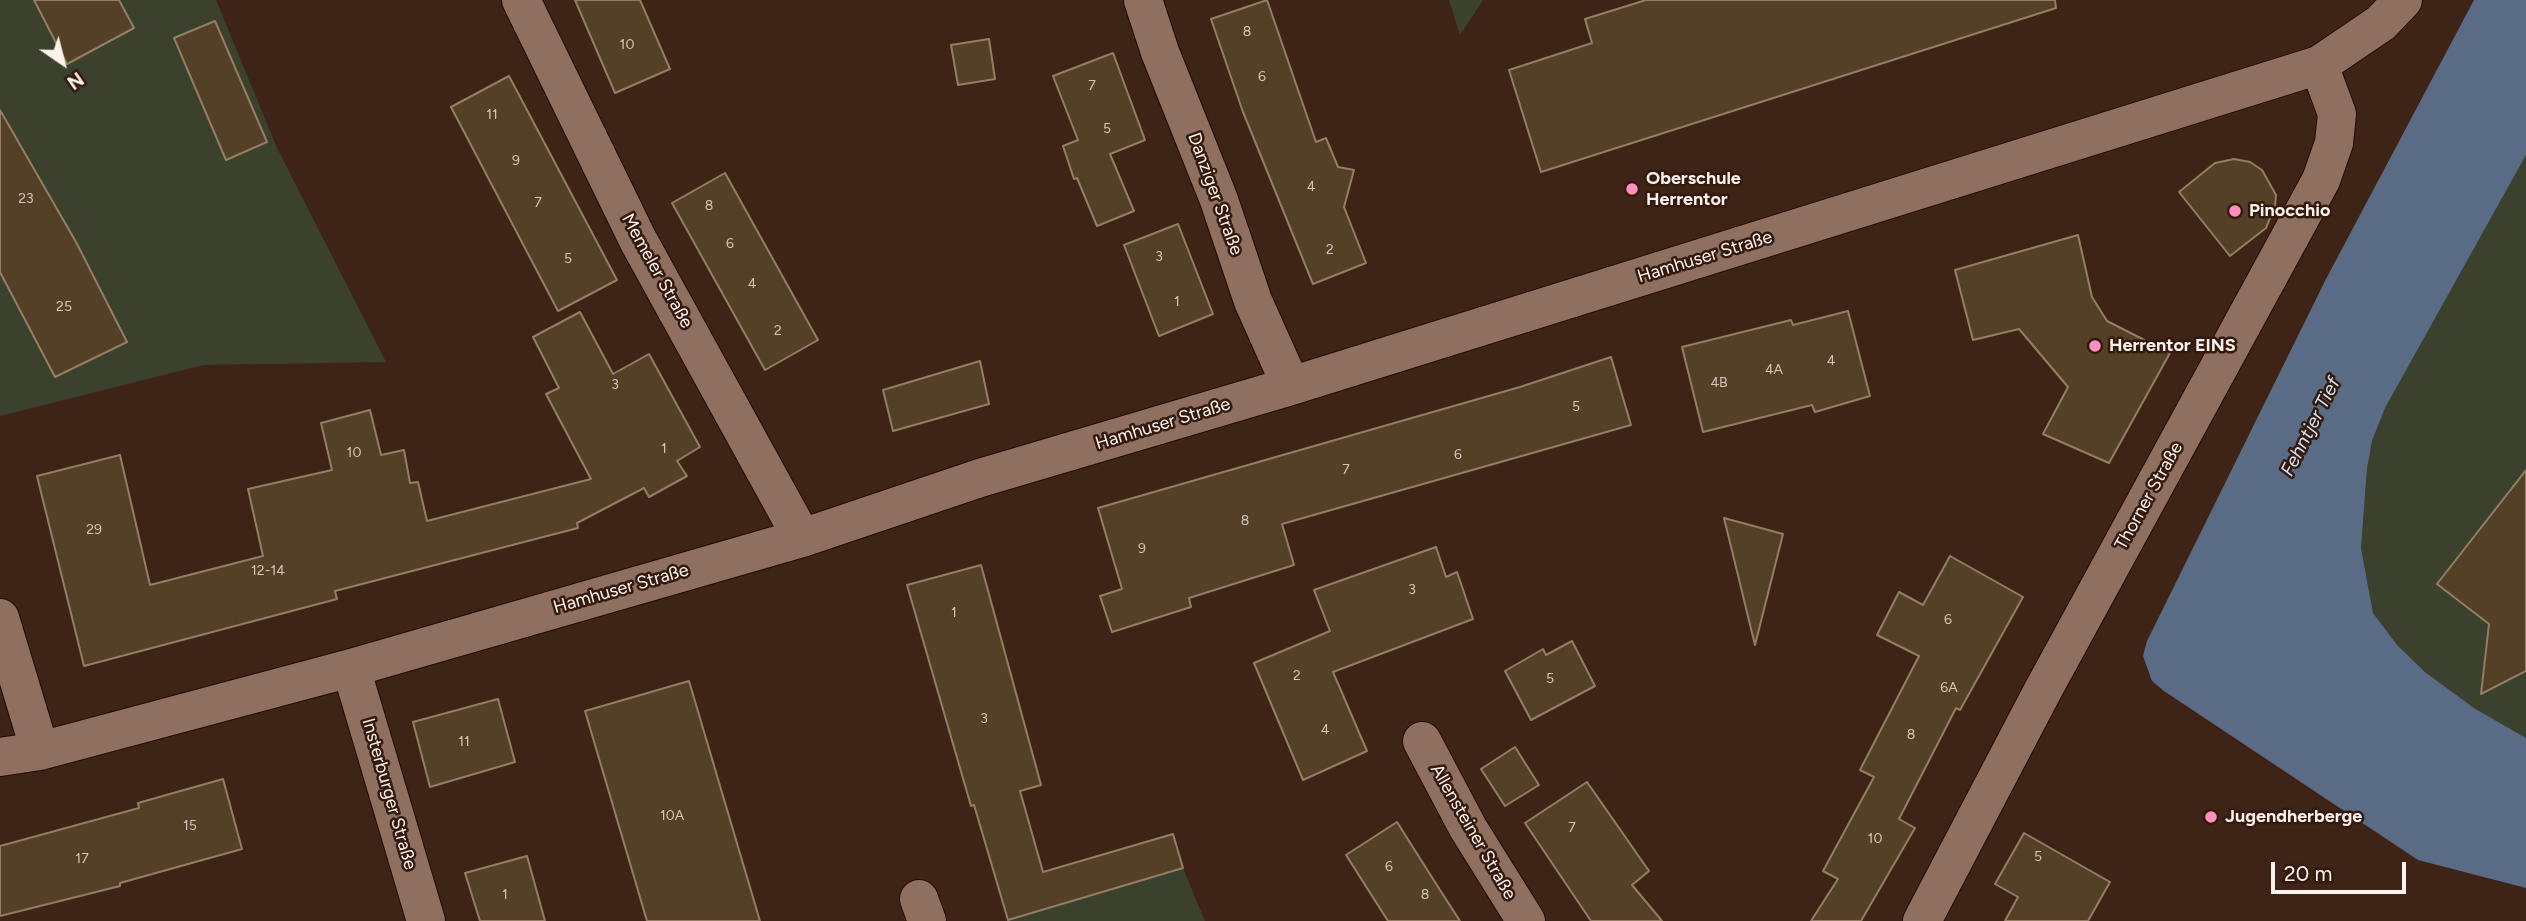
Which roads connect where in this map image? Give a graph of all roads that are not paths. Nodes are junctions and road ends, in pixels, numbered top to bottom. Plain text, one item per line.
1 (520, 0) edge
2 (1143, 0) edge
3 (2403, 0) edge
4 (2319, 65) junction
5 (1292, 386) junction
6 (802, 538) junction
7 (0, 618) edge
8 (351, 668) junction
9 (1422, 741) dead end
10 (40, 751) junction
11 (0, 757) edge
12 (426, 921) edge
13 (1526, 921) edge
14 (1922, 921) edge

1 - 6 street, Memeler Straße
2 - 5 street, Danziger Straße
3 - 4 street, Hamhuser Straße
4 - 5 street, Hamhuser Straße
4 - 14 street, Thorner Straße
5 - 6 street, Hamhuser Straße
6 - 8 street, Hamhuser Straße
7 - 10 street
8 - 10 street, Hamhuser Straße
8 - 12 street, Insterburger Straße
9 - 13 street, Allensteiner Straße
10 - 11 street, Hamhuser Straße

